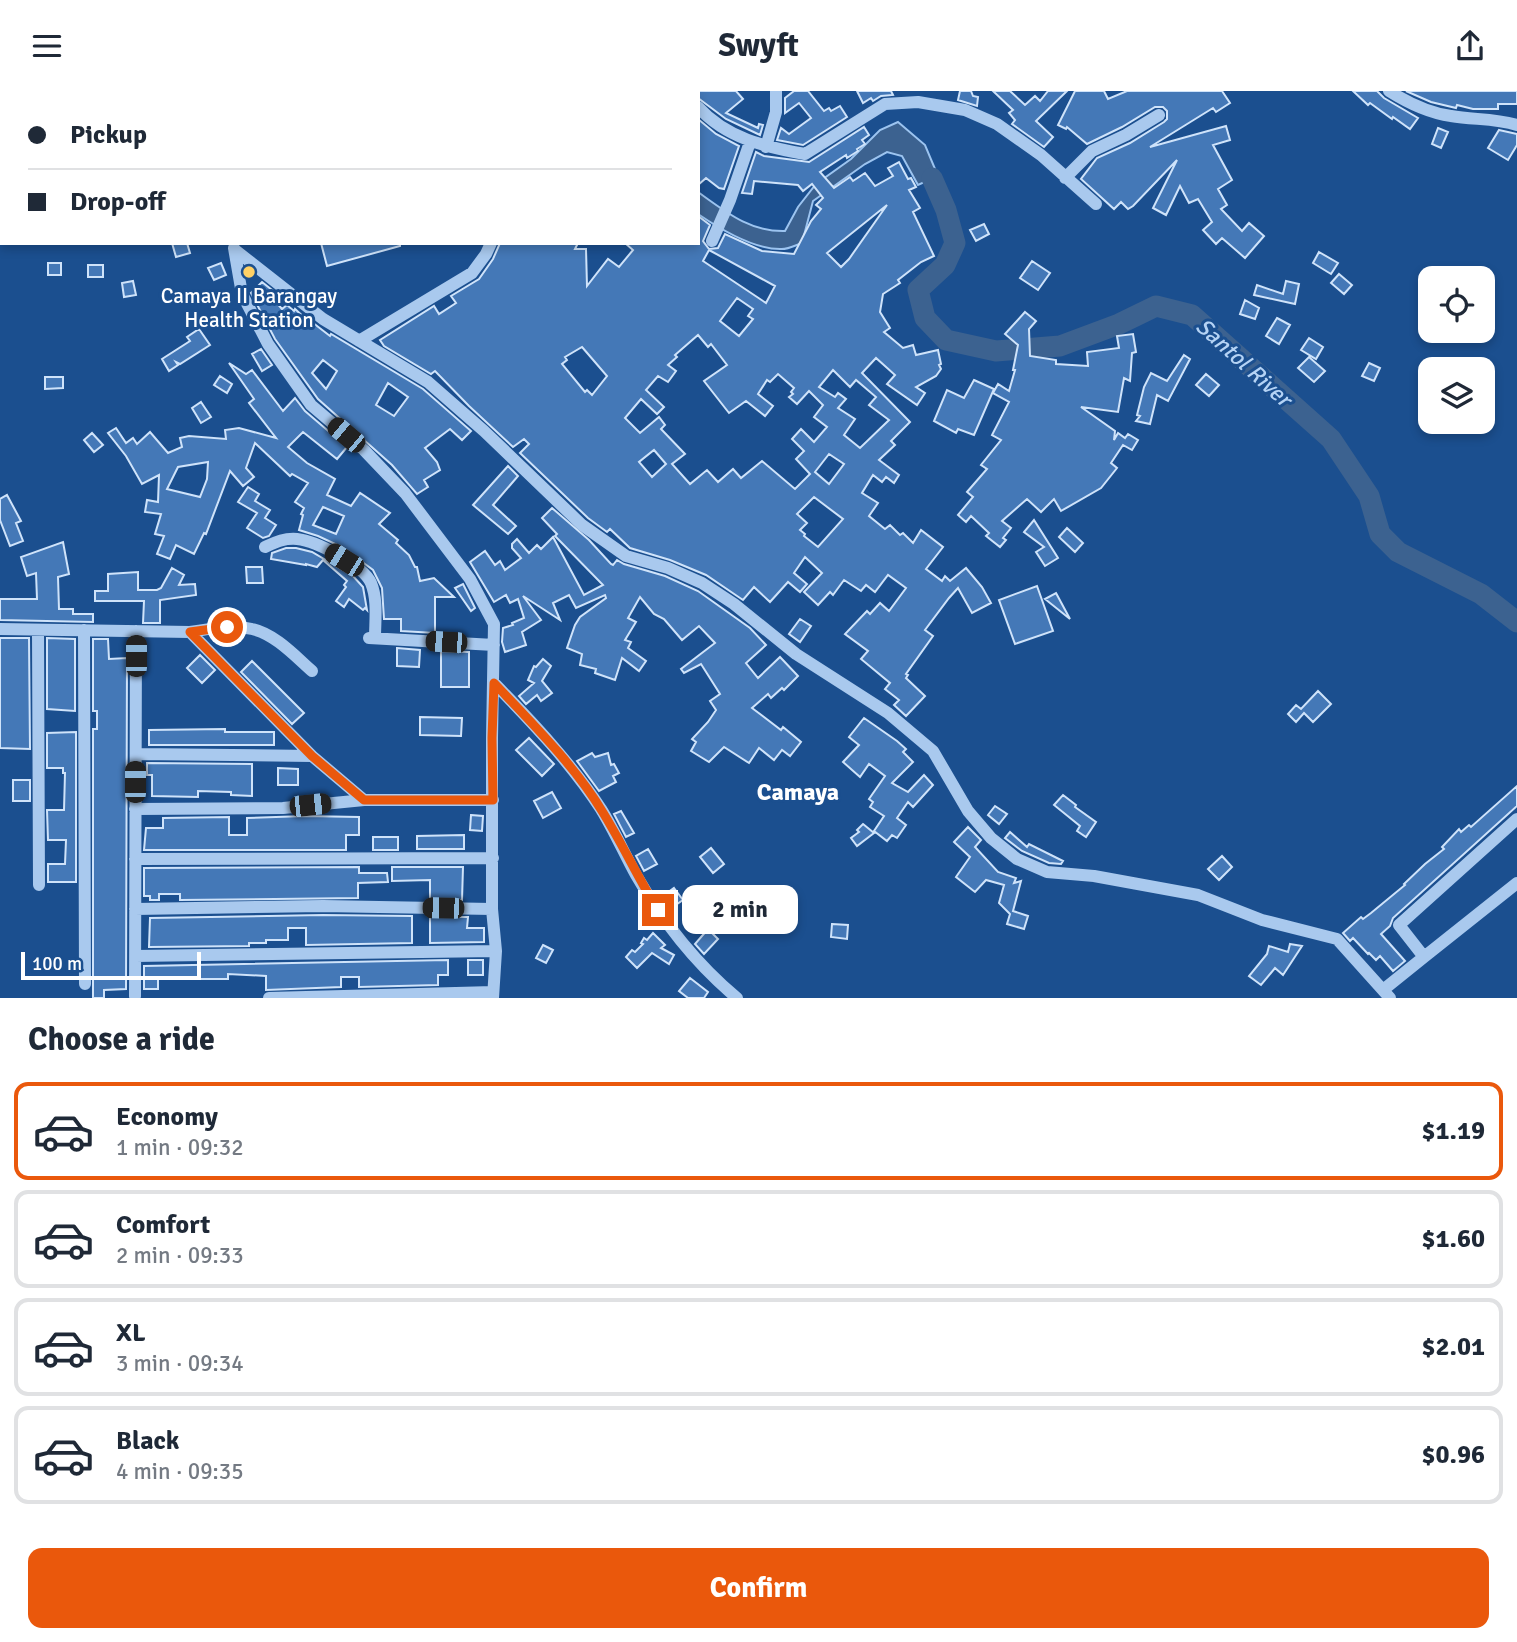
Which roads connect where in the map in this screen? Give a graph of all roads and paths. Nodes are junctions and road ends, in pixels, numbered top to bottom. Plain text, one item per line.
1 (776, 91) edge
2 (1389, 91) edge
3 (700, 109) edge
4 (1159, 115) dead end
5 (1514, 122) edge
6 (750, 142) junction
7 (766, 147) junction
8 (1065, 177) junction
9 (1096, 204) dead end
10 (714, 237) dead end
11 (490, 245) edge
12 (233, 246) edge
13 (359, 341) junction
14 (265, 547) dead end
15 (0, 629) edge
16 (38, 630) junction
17 (84, 631) junction
18 (136, 631) junction
19 (190, 632) junction
20 (494, 645) junction
21 (312, 671) dead end
22 (494, 683) junction
23 (136, 754) junction
24 (312, 756) junction
25 (364, 800) junction
26 (493, 800) junction
27 (135, 809) junction
28 (1517, 819) edge
29 (493, 858) junction
30 (135, 859) junction
31 (1517, 883) edge
32 (39, 885) dead end
33 (135, 909) junction
34 (492, 909) junction
35 (496, 951) junction
36 (135, 956) junction
37 (1424, 957) junction
38 (85, 984) dead end
39 (1386, 994) edge
40 (493, 995) edge
41 (135, 996) dead end
42 (269, 998) edge
43 (737, 998) edge

1 - 7 street
2 - 5 street
3 - 6 street
4 - 8 street
6 - 7 street
6 - 10 street
7 - 8 street
8 - 9 street
11 - 13 street
12 - 13 street
12 - 20 street
13 - 39 street
14 - 20 street
15 - 16 street
16 - 17 street
16 - 32 street
17 - 18 street
17 - 38 street
18 - 19 street
18 - 23 street
19 - 21 street
19 - 24 street
20 - 22 street
22 - 26 street
22 - 43 street
23 - 24 street
23 - 27 street
24 - 25 street
25 - 26 street
25 - 27 street
26 - 29 street
27 - 30 street
28 - 37 street
29 - 30 street
29 - 34 street
30 - 33 street
31 - 37 street
33 - 34 street
33 - 36 street
34 - 35 street
35 - 36 street
35 - 40 street
36 - 41 street
37 - 39 street
40 - 42 street

